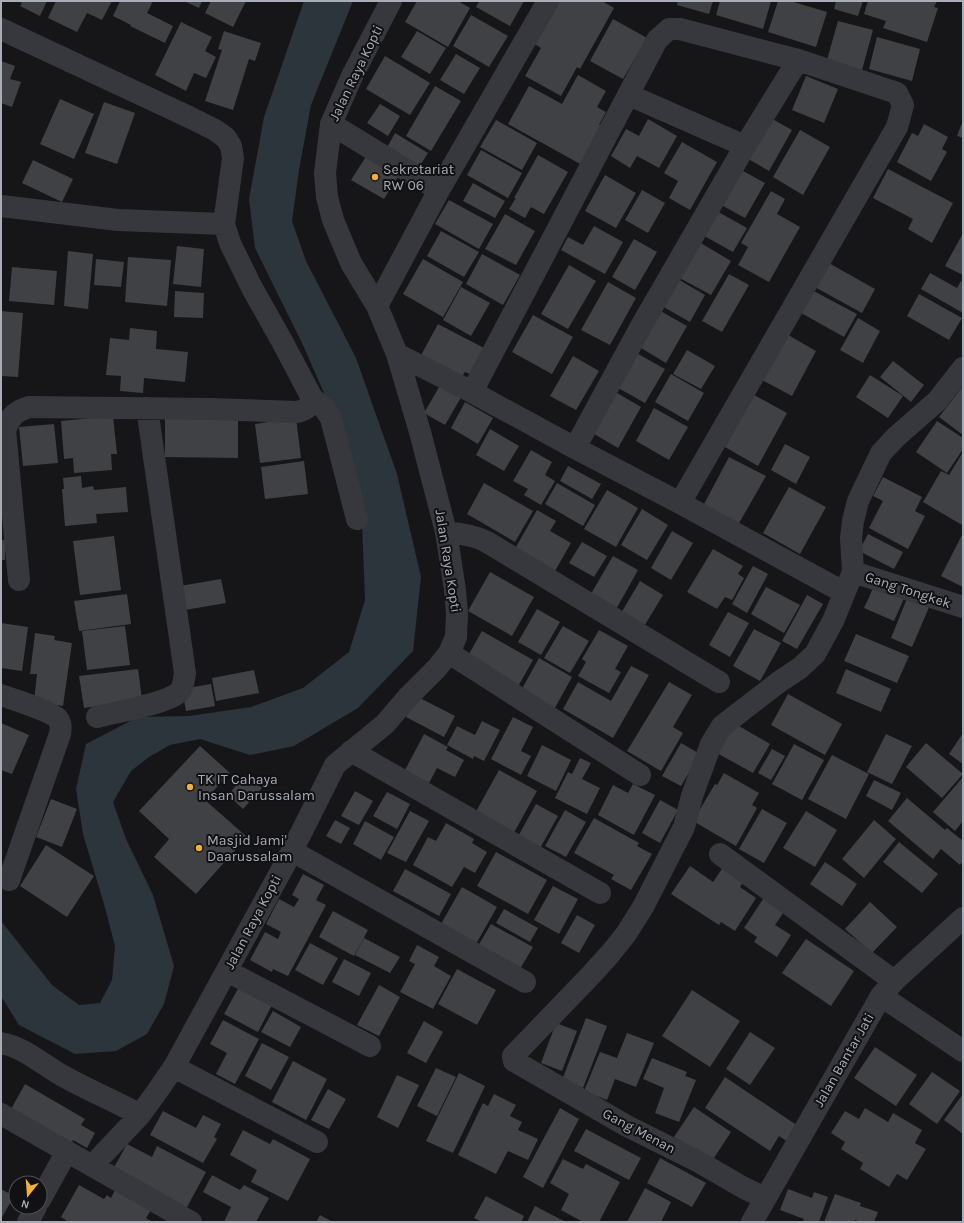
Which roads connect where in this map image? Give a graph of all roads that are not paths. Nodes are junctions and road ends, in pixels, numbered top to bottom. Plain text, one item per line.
1 (391, 1) edge
2 (548, 1) edge
3 (1, 29) edge
4 (798, 60) junction
5 (629, 95) junction
6 (331, 124) junction
7 (745, 146) junction
8 (439, 190) junction
9 (1, 206) edge
10 (224, 224) junction
11 (376, 306) junction
12 (397, 354) junction
13 (963, 368) edge
14 (472, 392) junction
15 (312, 398) junction
16 (147, 408) junction
17 (575, 448) junction
18 (680, 503) junction
19 (357, 519) dead end
20 (446, 532) junction
21 (853, 572) junction
22 (19, 580) dead end
23 (834, 587) dead end
24 (963, 607) edge
25 (449, 653) junction
26 (719, 682) dead end
27 (1, 695) edge
28 (97, 717) dead end
29 (351, 751) junction
30 (640, 775) dead end
31 (292, 851) junction
32 (720, 854) dead end
33 (9, 880) dead end
34 (600, 893) dead end
35 (963, 918) edge
36 (227, 971) junction
37 (525, 982) dead end
38 (888, 988) junction
39 (1, 1043) edge
40 (370, 1046) dead end
41 (963, 1051) edge
42 (174, 1067) junction
43 (1, 1114) edge
44 (140, 1115) junction
45 (317, 1142) dead end
46 (67, 1151) junction
47 (92, 1166) junction
48 (48, 1185) edge
49 (765, 1198) junction
50 (191, 1222) edge
51 (752, 1222) edge

1 - 6 street, Jalan Raya Kopti
2 - 8 street
3 - 10 street
4 - 5 street
4 - 7 street
4 - 18 street
5 - 7 street
5 - 14 street
6 - 8 street
6 - 11 street, Jalan Raya Kopti
7 - 17 street
8 - 11 street
9 - 10 street
10 - 15 street
11 - 12 street, Jalan Raya Kopti
12 - 14 street
12 - 20 street, Jalan Raya Kopti
13 - 21 street
14 - 17 street
15 - 16 street
15 - 19 street
16 - 22 street
16 - 28 street
17 - 18 street
18 - 23 street
20 - 25 street, Jalan Raya Kopti
20 - 26 street
21 - 24 street, Gang Tongkek
21 - 49 street, Gang Menan
25 - 29 street, Jalan Raya Kopti
25 - 30 street
27 - 33 street
29 - 31 street, Jalan Raya Kopti
29 - 34 street
31 - 36 street, Jalan Raya Kopti
31 - 37 street
32 - 38 street
35 - 38 street, Jalan Bantar Jati
36 - 40 street
36 - 42 street, Jalan Raya Kopti
38 - 41 street
38 - 49 street, Jalan Bantar Jati
39 - 44 street
42 - 44 street, Jalan Raya Kopti
42 - 45 street
43 - 46 street
44 - 47 street, Jalan Raya Kopti
46 - 47 street
46 - 48 street
47 - 50 street
49 - 51 street, Jalan Bantar Jati

